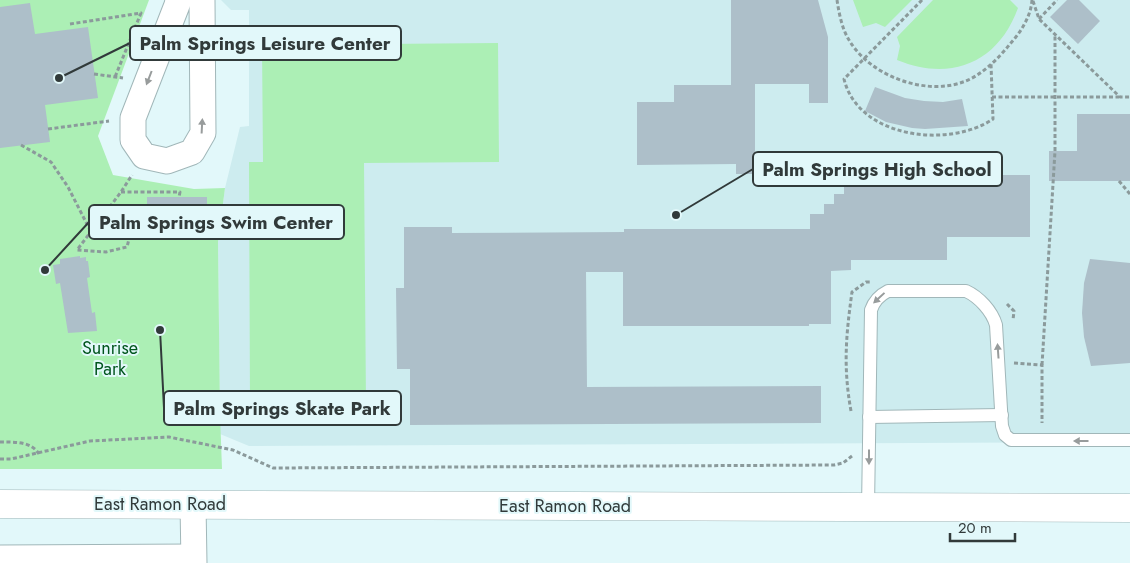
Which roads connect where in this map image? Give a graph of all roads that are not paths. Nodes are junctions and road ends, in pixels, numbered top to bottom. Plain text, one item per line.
1 (178, 0) edge
2 (202, 0) edge
3 (1002, 415) junction
4 (869, 417) junction
5 (1130, 440) edge
6 (0, 504) edge
7 (194, 504) junction
8 (868, 508) junction
9 (1130, 508) edge
10 (0, 558) edge
11 (194, 560) edge

1 -> 2 street
3 - 4 lane
3 -> 4 lane
5 -> 3 lane
4 -> 8 lane
6 - 7 main road, East Ramon Road
7 - 8 main road, East Ramon Road
7 - 11 street
8 - 9 main road, East Ramon Road
10 - 11 street

